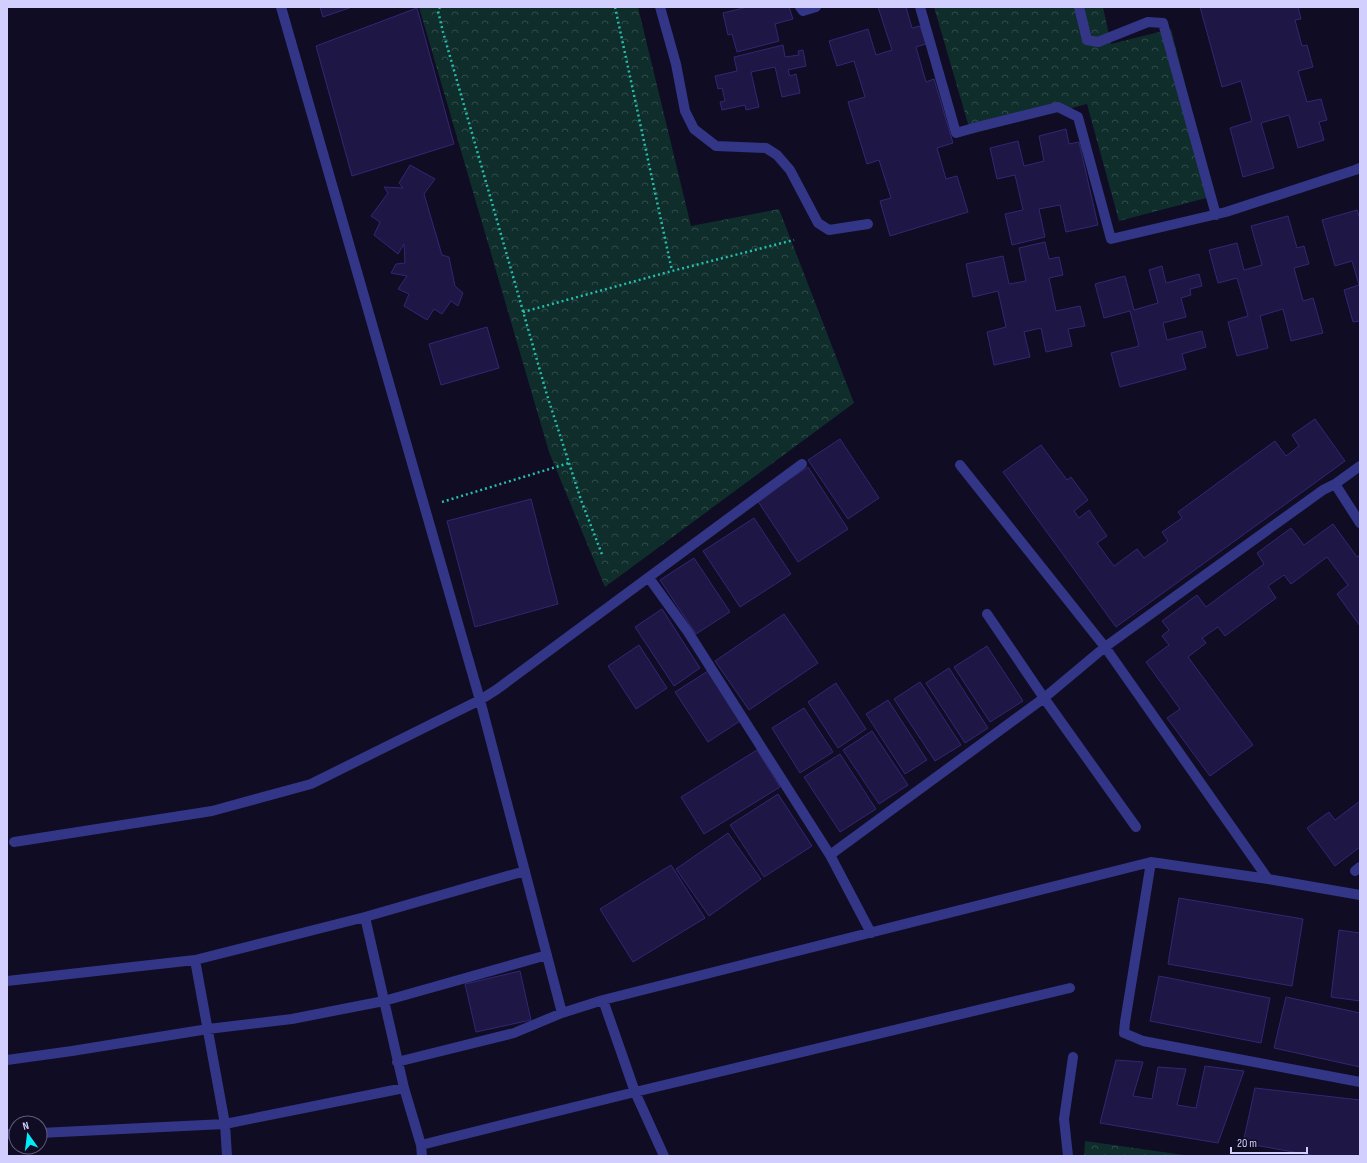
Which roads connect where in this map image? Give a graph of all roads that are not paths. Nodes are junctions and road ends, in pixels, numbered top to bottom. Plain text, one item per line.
1 (282, 7) edge
2 (660, 7) edge
3 (800, 7) edge
4 (816, 7) edge
5 (920, 7) edge
6 (1079, 7) edge
7 (1360, 168) edge
8 (1216, 215) junction
9 (868, 224) dead end
10 (802, 464) dead end
11 (960, 465) dead end
12 (1360, 466) edge
13 (1335, 484) junction
14 (1360, 523) edge
15 (649, 578) junction
16 (987, 614) dead end
17 (1105, 647) junction
18 (1044, 698) junction
19 (480, 700) junction
20 (1136, 828) dead end
21 (14, 842) dead end
22 (830, 855) junction
23 (1151, 862) junction
24 (525, 871) junction
25 (1268, 879) junction
26 (1360, 895) edge
27 (365, 918) junction
28 (871, 933) junction
29 (547, 955) junction
30 (195, 960) junction
31 (7, 981) edge
32 (1070, 988) dead end
33 (603, 1000) junction
34 (384, 1001) junction
35 (562, 1013) junction
36 (208, 1029) junction
37 (1073, 1057) dead end
38 (7, 1060) edge
39 (398, 1062) junction
40 (1360, 1082) edge
41 (404, 1088) junction
42 (635, 1092) junction
43 (225, 1124) junction
44 (48, 1132) edge
45 (421, 1145) junction
46 (227, 1156) edge
47 (422, 1156) edge
48 (664, 1156) edge
49 (1068, 1156) edge

1 - 19 street
2 - 9 street
3 - 4 street
5 - 8 street
6 - 8 street
7 - 8 street
10 - 15 street
11 - 17 street
12 - 13 street
13 - 14 street
13 - 17 street
15 - 19 street
15 - 22 street
16 - 18 street
17 - 18 street
17 - 25 street
18 - 20 street
18 - 22 street
19 - 21 street
19 - 24 street
22 - 28 street
23 - 25 street
23 - 28 street
23 - 40 street
24 - 27 street
24 - 29 street
25 - 26 street
27 - 30 street
27 - 34 street
28 - 33 street
29 - 34 street
29 - 35 street
30 - 31 street
30 - 36 street
32 - 42 street
33 - 35 street
33 - 42 street
34 - 36 street
34 - 39 street
35 - 39 street
36 - 38 street
36 - 43 street
37 - 49 street
39 - 41 street
41 - 43 street
41 - 45 street
42 - 45 street
42 - 48 street
43 - 44 street
43 - 46 street
45 - 47 street

